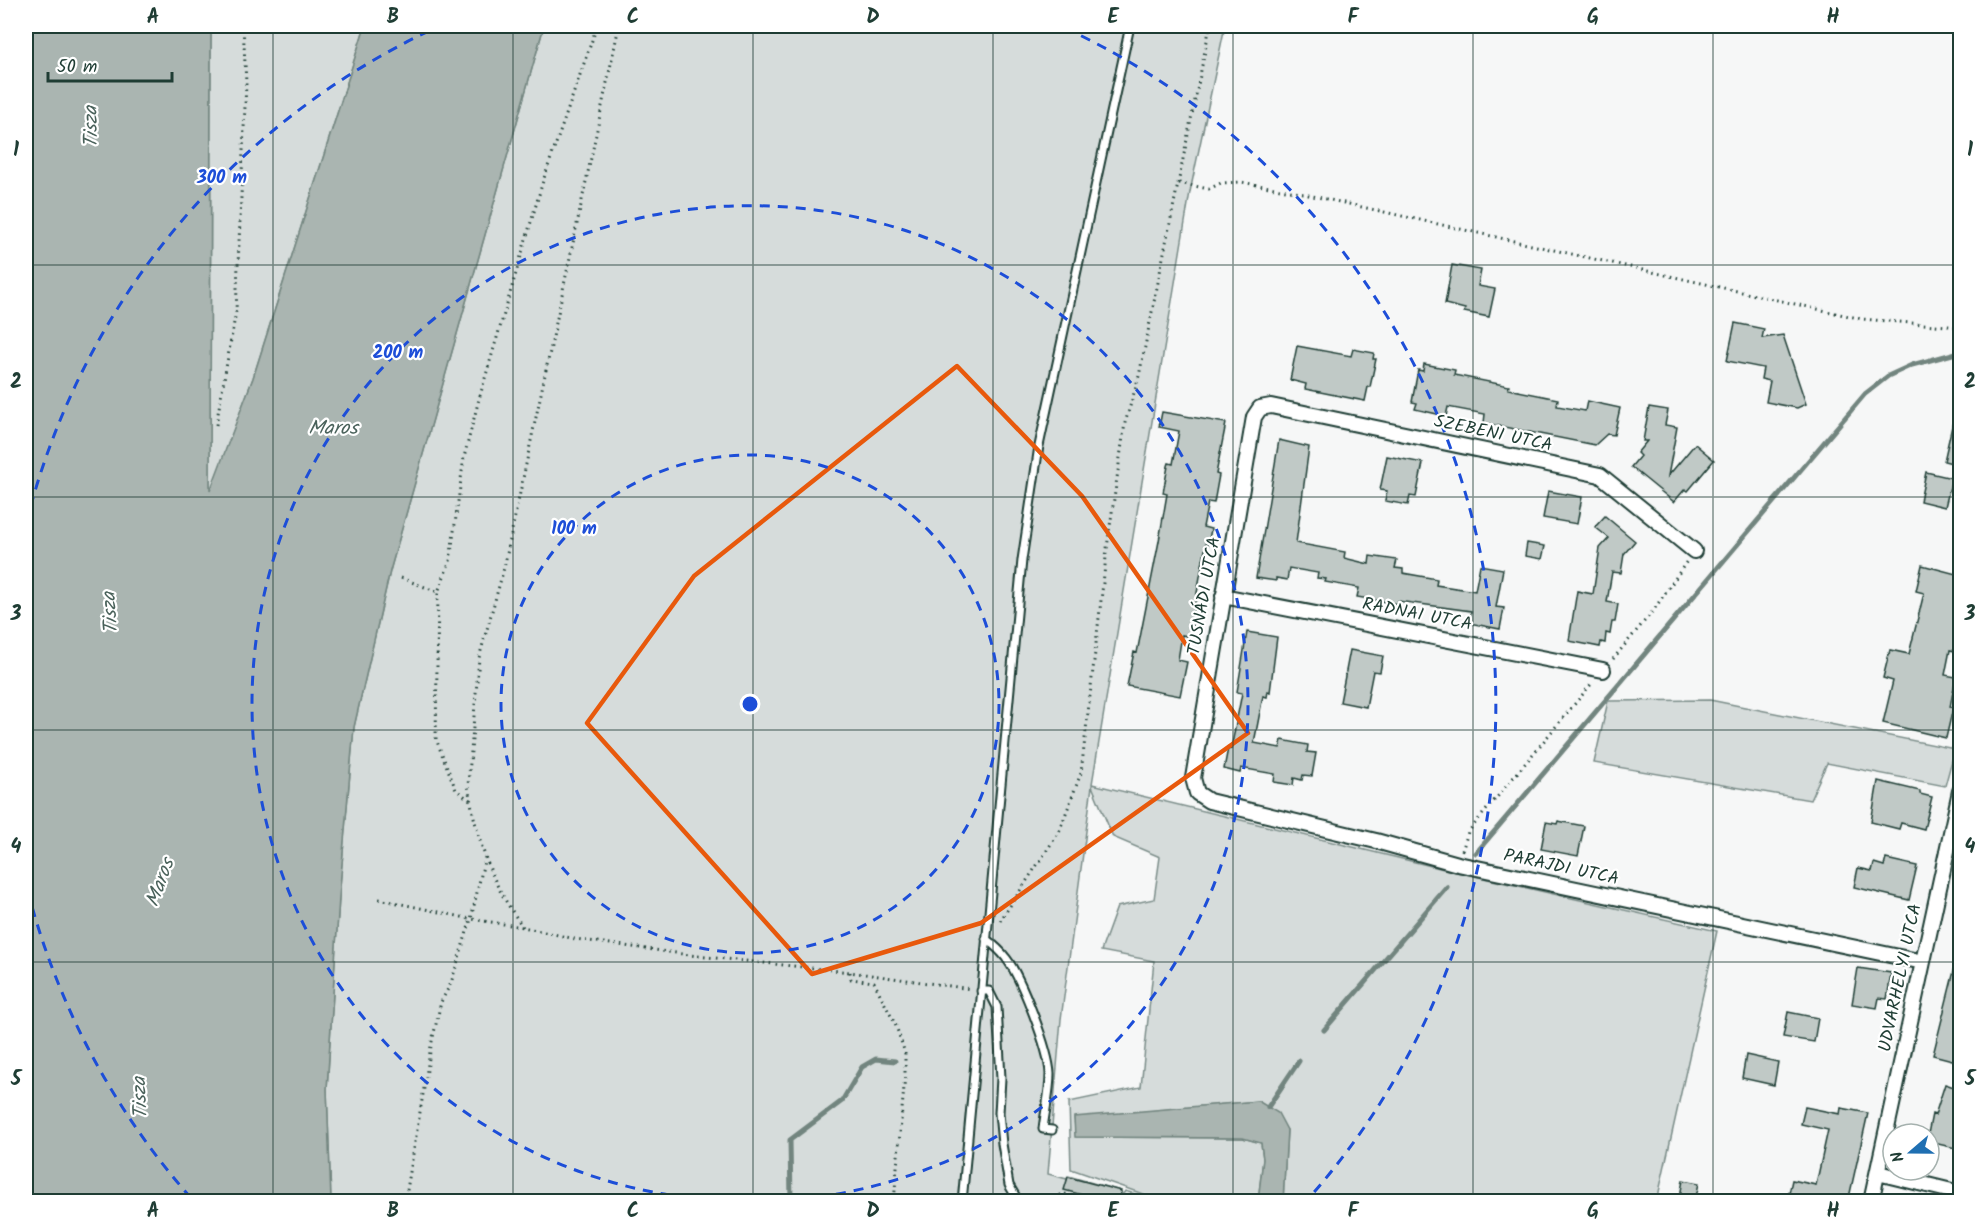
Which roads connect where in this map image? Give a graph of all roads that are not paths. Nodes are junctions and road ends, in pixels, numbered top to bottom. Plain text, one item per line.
1 (1130, 26) edge
2 (1260, 408) joint
3 (1694, 551) road end
4 (1223, 596) junction
5 (1604, 670) road end
6 (1960, 790) edge
7 (1197, 793) joint
8 (986, 939) junction
9 (1923, 962) junction
10 (981, 991) junction
11 (1052, 1130) dead end
12 (1878, 1173) junction
13 (1960, 1193) edge
14 (962, 1202) edge
15 (1019, 1202) edge
16 (1870, 1202) edge

1 - 8 lane
2 - 3 street, SZEBENI UTCA
2 - 4 street, TUSNÁDI UTCA
4 - 5 street, RADNAI UTCA
4 - 7 street, TUSNÁDI UTCA
6 - 9 street, UDVARHELYI UTCA
7 - 9 street, PARAJDI UTCA
8 - 10 lane
8 - 11 lane
9 - 12 street, UDVARHELYI UTCA
10 - 14 lane
10 - 15 lane
12 - 13 street
12 - 16 street, UDVARHELYI UTCA

